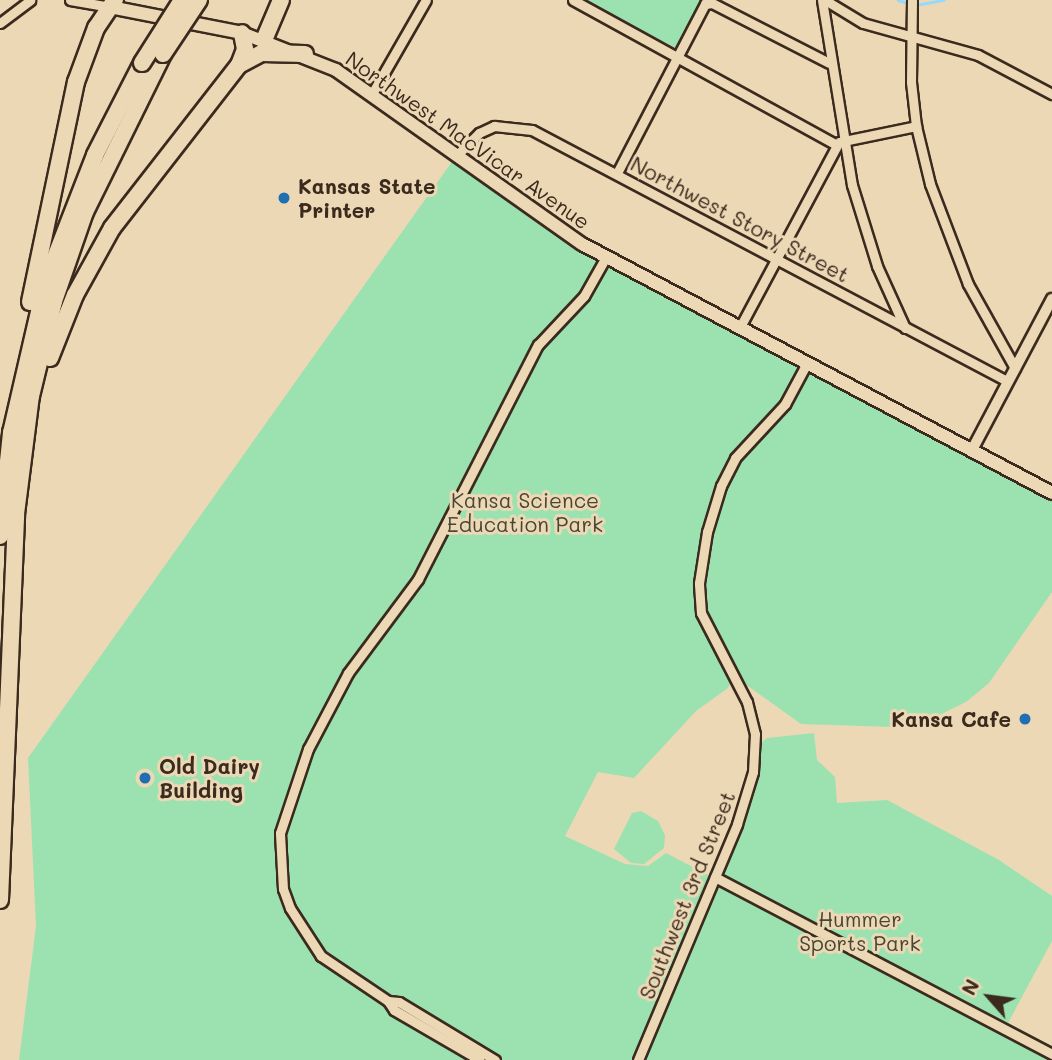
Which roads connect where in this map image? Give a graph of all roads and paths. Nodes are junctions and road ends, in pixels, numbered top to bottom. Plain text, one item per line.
1 (30, 0) edge
2 (69, 0) edge
3 (182, 0) edge
4 (199, 0) edge
5 (281, 0) edge
6 (426, 0) edge
7 (573, 0) edge
8 (824, 0) edge
9 (912, 0) edge
10 (706, 2) edge
11 (113, 3) edge
12 (0, 23) edge
13 (242, 33) junction
14 (910, 34) junction
15 (264, 40) junction
16 (305, 54) junction
17 (678, 56) junction
18 (829, 63) junction
19 (239, 65) junction
20 (373, 92) junction
21 (1052, 94) edge
22 (916, 126) junction
23 (840, 142) junction
24 (456, 156) junction
25 (617, 173) junction
26 (606, 257) junction
27 (776, 260) junction
28 (1052, 299) edge
29 (740, 327) junction
30 (905, 328) junction
31 (807, 363) junction
32 (1015, 368) junction
33 (1007, 381) junction
34 (17, 397) junction
35 (971, 450) junction
36 (20, 465) junction
37 (1052, 493) edge
38 (0, 536) edge
39 (715, 877) junction
40 (0, 901) edge
41 (388, 1001) junction
42 (1052, 1054) edge
43 (480, 1060) edge
44 (495, 1060) edge
45 (638, 1060) edge

1 - 12 street
2 - 11 street, Northwest MacVicar Avenue
3 - 34 highway, bridge
4 - 36 highway, bridge
5 - 15 highway
6 - 20 street
7 - 17 street
8 - 14 street
8 - 18 street
9 - 14 street
10 - 17 street
10 - 18 street
11 - 13 main road, Northwest MacVicar Avenue
11 - 34 highway
13 - 15 main road, Northwest MacVicar Avenue
13 - 19 highway
14 - 21 street
14 - 22 street
15 - 16 main road, Northwest MacVicar Avenue
16 - 19 highway
16 - 20 main road, Northwest MacVicar Avenue
17 - 23 street
17 - 25 street
18 - 23 street
19 - 36 highway
20 - 24 main road, Northwest MacVicar Avenue
22 - 23 street
22 - 32 street
23 - 27 street
23 - 30 street
24 - 25 street, Northwest Story Street
24 - 26 main road, Northwest MacVicar Avenue
25 - 27 street, Northwest Story Street
26 - 29 main road, Northwest MacVicar Avenue
26 - 41 street
27 - 29 street
27 - 30 street, Northwest Story Street
28 - 32 street
29 - 31 main road, Northwest MacVicar Avenue
30 - 33 street, Northwest Story Street
31 - 35 main road, Northwest MacVicar Avenue
31 - 39 street, Southwest 3rd Street
32 - 33 street
33 - 35 street
34 - 38 highway
35 - 37 main road, Northwest MacVicar Avenue
36 - 40 highway
39 - 42 street
39 - 45 street, Southwest 3rd Street
41 - 43 street
41 - 44 street

